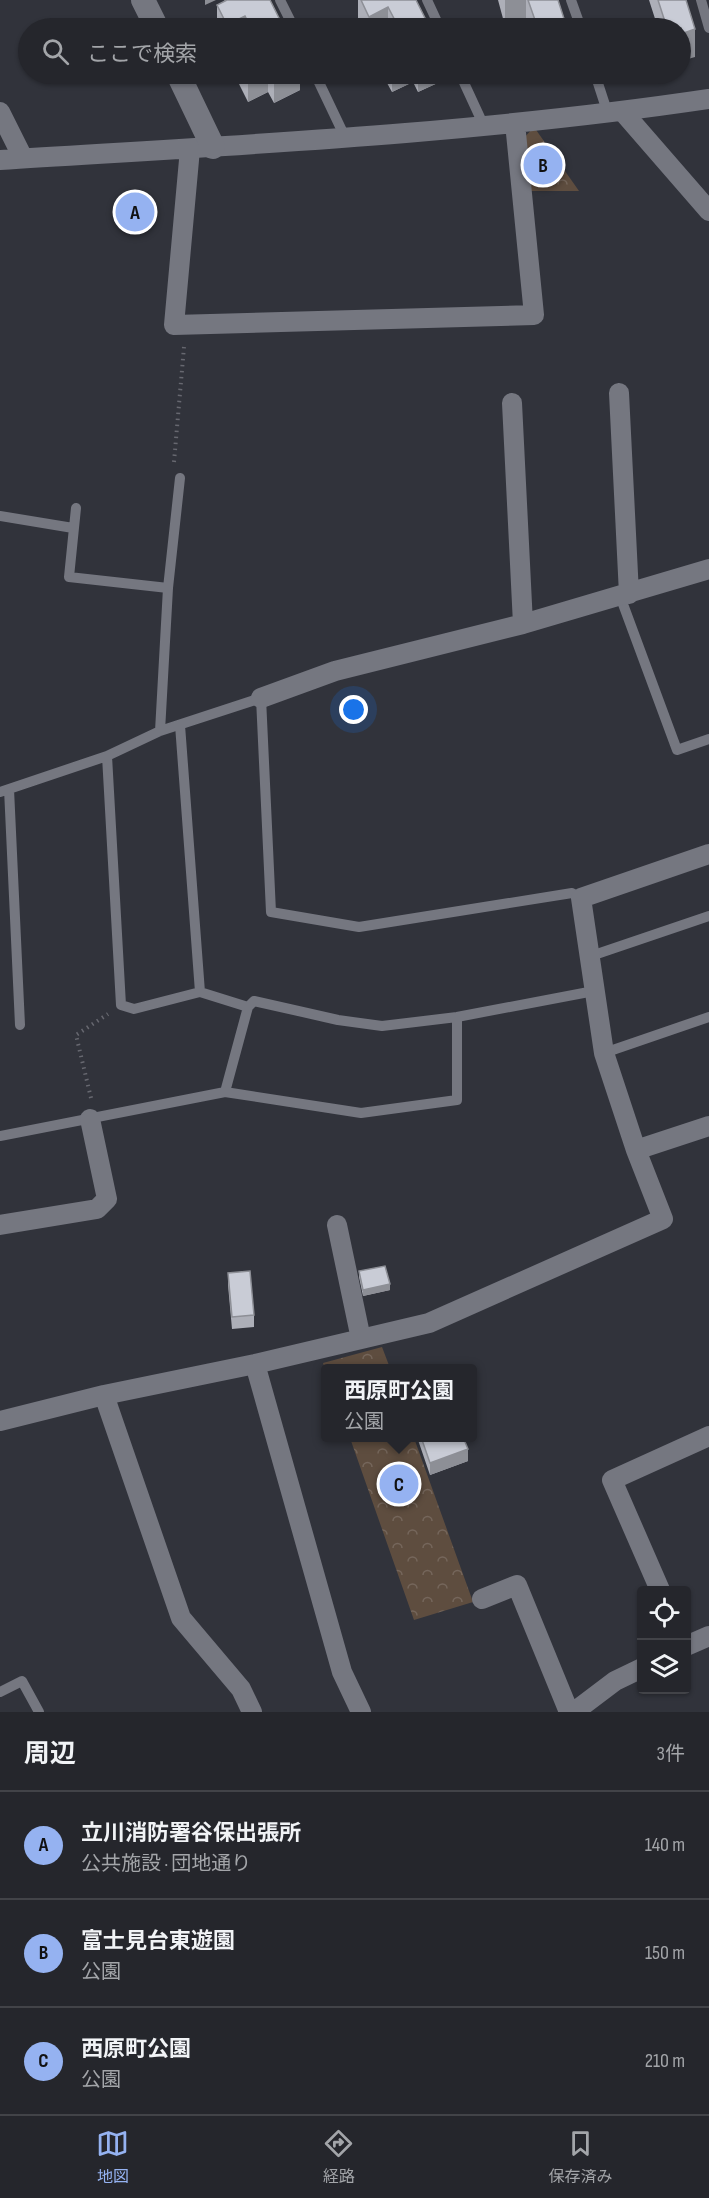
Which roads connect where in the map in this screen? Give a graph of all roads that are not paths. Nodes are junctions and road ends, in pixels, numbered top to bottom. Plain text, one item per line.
1 (143, 0) edge
2 (280, 0) edge
3 (427, 0) edge
4 (572, 0) edge
5 (701, 0) edge
6 (152, 18) edge
7 (289, 18) edge
8 (435, 18) edge
9 (578, 18) edge
10 (709, 28) edge
11 (181, 84) edge
12 (320, 84) edge
13 (465, 84) edge
14 (600, 84) edge
15 (709, 99) edge
16 (0, 112) edge
17 (616, 113) junction
18 (515, 123) junction
19 (484, 126) junction
20 (345, 137) junction
21 (202, 148) junction
22 (23, 158) junction
23 (0, 160) edge
24 (709, 211) edge
25 (619, 393) dead end
26 (512, 403) dead end
27 (180, 478) road end
28 (76, 508) dead end
29 (0, 516) edge
30 (73, 528) junction
31 (709, 569) edge
32 (168, 588) junction
33 (624, 595) junction
34 (523, 624) junction
35 (261, 698) junction
36 (180, 725) junction
37 (160, 731) junction
38 (709, 739) edge
39 (107, 756) junction
40 (4, 790) edge
41 (709, 854) edge
42 (580, 898) junction
43 (709, 916) edge
44 (591, 956) junction
45 (594, 991) junction
46 (200, 992) junction
47 (248, 1007) junction
48 (457, 1017) junction
49 (709, 1017) edge
50 (20, 1025) dead end
51 (604, 1053) junction
52 (225, 1092) junction
53 (93, 1118) junction
54 (709, 1126) edge
55 (0, 1136) edge
56 (636, 1150) junction
57 (337, 1225) dead end
58 (0, 1226) edge
59 (362, 1339) junction
60 (255, 1364) junction
61 (104, 1395) junction
62 (0, 1421) edge
63 (709, 1436) edge
64 (658, 1586) edge
65 (482, 1599) dead end
66 (709, 1636) edge
67 (691, 1644) edge
68 (637, 1670) edge
69 (0, 1692) edge
70 (39, 1712) edge
71 (252, 1712) edge
72 (361, 1712) edge
73 (572, 1712) edge

1 - 6 street
2 - 7 lane
3 - 8 lane
4 - 9 lane
5 - 10 lane
11 - 21 street
12 - 20 lane
13 - 19 lane
14 - 17 lane
15 - 17 street
16 - 22 street
17 - 18 street
17 - 24 street
18 - 19 street
18 - 21 street
19 - 20 street
20 - 21 street
21 - 22 street
22 - 23 street
25 - 33 street
26 - 34 street
27 - 32 lane
28 - 30 lane
29 - 30 lane
30 - 32 lane
31 - 33 street
32 - 37 lane
33 - 34 street
33 - 38 lane
34 - 35 street
35 - 36 lane
35 - 42 lane
36 - 37 lane
36 - 46 lane
37 - 39 lane
39 - 40 lane
39 - 46 lane
40 - 50 lane
41 - 42 street
42 - 44 street
43 - 44 lane
44 - 45 street
45 - 48 lane
45 - 51 street
46 - 47 lane
47 - 48 lane
47 - 52 lane
48 - 52 lane
49 - 51 lane
51 - 56 street
52 - 53 lane
53 - 55 lane
53 - 58 street
54 - 56 street
56 - 59 street
57 - 59 street
59 - 60 street
60 - 61 street
60 - 72 street
61 - 62 street
61 - 71 street
63 - 64 street
65 - 73 street
66 - 67 street
68 - 73 street
69 - 70 lane

